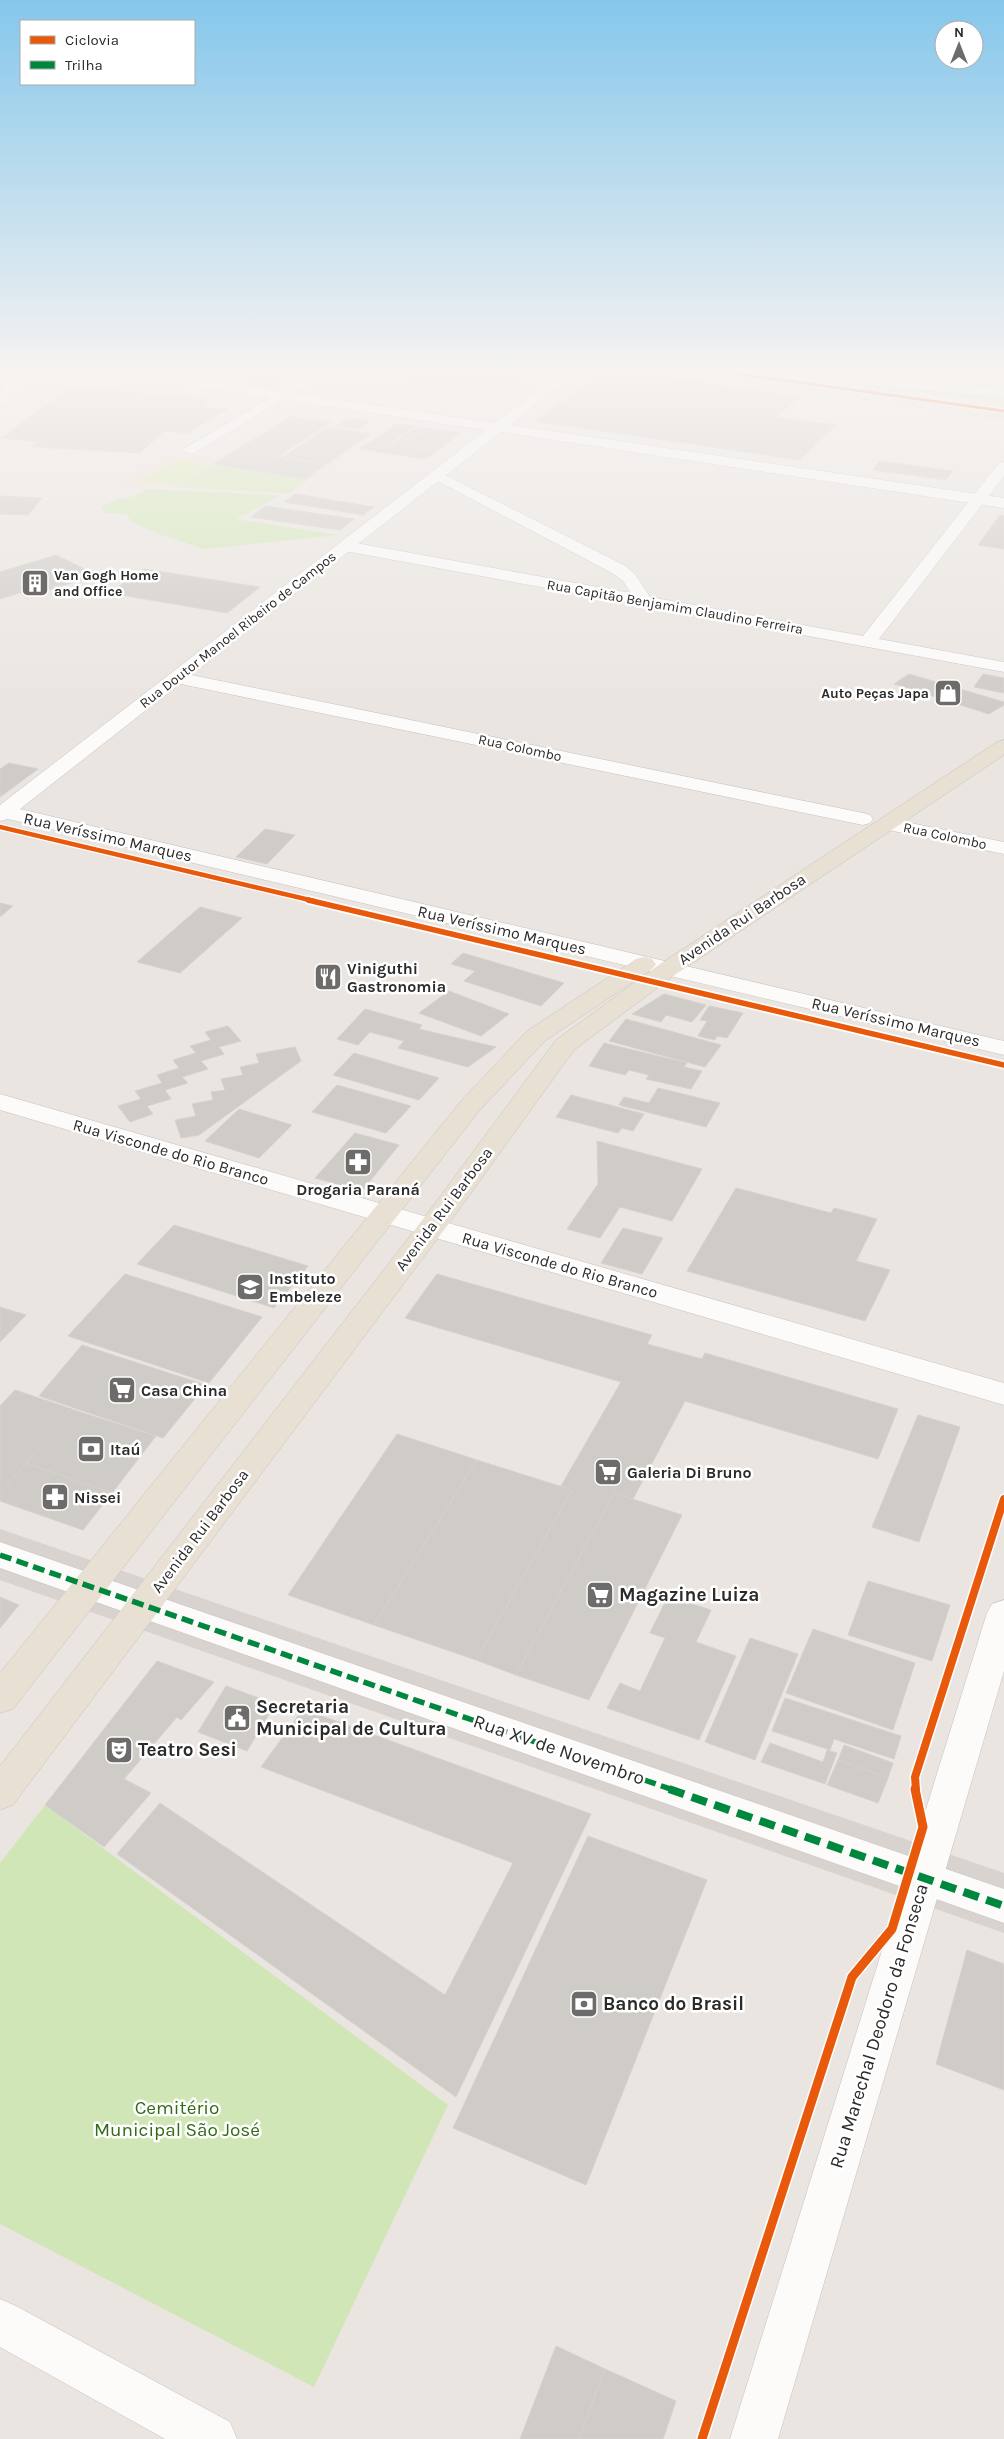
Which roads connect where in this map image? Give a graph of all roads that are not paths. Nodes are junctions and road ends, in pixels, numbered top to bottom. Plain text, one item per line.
1 (426, 485) edge
2 (454, 485) edge
3 (882, 485) edge
4 (989, 485) edge
5 (978, 499) junction
6 (1004, 503) edge
7 (346, 546) junction
8 (644, 601) junction
9 (867, 642) junction
10 (1004, 667) edge
11 (177, 678) junction
12 (1004, 726) edge
13 (1004, 746) edge
14 (1, 813) edge
15 (863, 819) junction
16 (886, 824) junction
17 (1004, 848) edge
18 (656, 966) junction
19 (1004, 1048) edge
20 (0, 1102) edge
21 (384, 1214) junction
22 (431, 1228) junction
23 (1004, 1394) edge
24 (0, 1554) edge
25 (90, 1586) junction
26 (144, 1605) junction
27 (1004, 1613) edge
28 (0, 1698) edge
29 (0, 1794) edge
30 (924, 1878) junction
31 (1004, 1906) edge
32 (0, 2322) edge
33 (212, 2439) edge
34 (754, 2439) edge

1 - 7 street, Rua Doutor Manoel Ribeiro de Campos
2 - 8 street
3 - 5 street
4 - 5 street
5 - 6 street
5 - 9 street
7 - 8 street, Rua Capitão Benjamim Claudino Ferreira
7 - 11 street, Rua Doutor Manoel Ribeiro de Campos
8 - 9 street, Rua Capitão Benjamim Claudino Ferreira
9 - 10 street, Rua Capitão Benjamim Claudino Ferreira
11 - 14 street, Rua Doutor Manoel Ribeiro de Campos
11 - 15 street, Rua Colombo
12 - 15 main road, Avenida Rui Barbosa
13 - 16 main road, Avenida Rui Barbosa
14 - 18 street, Rua Veríssimo Marques
15 - 18 main road, Avenida Rui Barbosa
16 - 17 street, Rua Colombo
16 - 18 main road, Avenida Rui Barbosa
18 - 19 street, Rua Veríssimo Marques
18 - 21 main road, Avenida Rui Barbosa
18 - 22 main road, Avenida Rui Barbosa
20 - 21 street, Rua Visconde do Rio Branco
21 - 22 street, Rua Visconde do Rio Branco
21 - 25 main road, Avenida Rui Barbosa
22 - 23 street, Rua Visconde do Rio Branco
22 - 26 main road, Avenida Rui Barbosa
24 - 25 street, Rua XV de Novembro
25 - 26 street, Rua XV de Novembro
25 - 28 main road, Avenida Rui Barbosa
26 - 29 main road, Avenida Rui Barbosa
26 - 30 street, Rua XV de Novembro
27 - 30 street, Rua Marechal Deodoro da Fonseca
30 - 31 street, Rua XV de Novembro
30 - 34 street, Rua Marechal Deodoro da Fonseca
32 - 33 street

